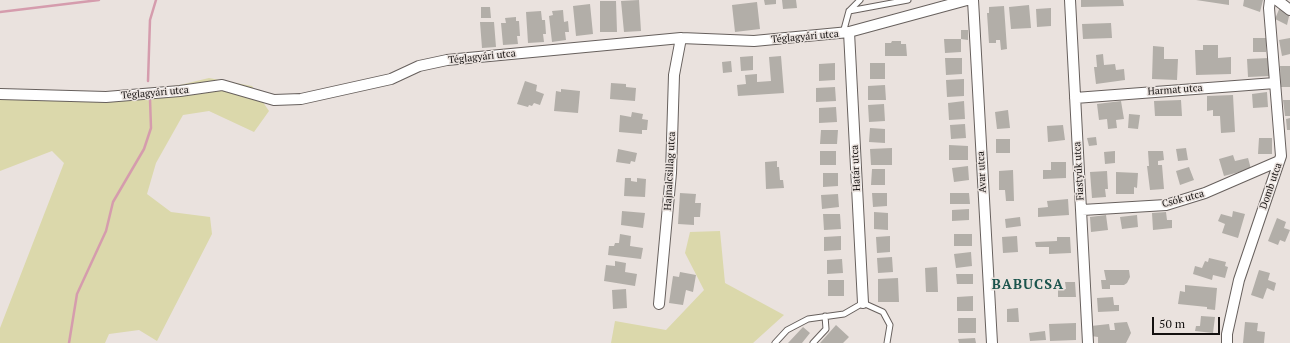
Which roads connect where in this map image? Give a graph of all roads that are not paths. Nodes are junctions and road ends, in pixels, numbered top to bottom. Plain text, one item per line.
1 (860, 0) edge
2 (908, 0) edge
3 (967, 0) edge
4 (973, 0) edge
5 (1070, 0) edge
6 (1270, 0) edge
7 (1277, 0) edge
8 (1290, 10) edge
9 (849, 11) junction
10 (846, 33) junction
11 (681, 38) junction
12 (1275, 83) junction
13 (0, 94) edge
14 (1075, 98) junction
15 (1279, 162) junction
16 (1082, 210) junction
17 (659, 304) dead end
18 (863, 304) junction
19 (825, 316) junction
20 (777, 342) edge
21 (813, 343) edge
22 (887, 343) edge
23 (992, 343) edge
24 (1088, 343) edge
25 (1227, 343) edge

1 - 9 lane
2 - 9 lane
3 - 10 street, Téglagyári utca
4 - 23 street, Avar utca
5 - 14 street, Fiastyúk utca
6 - 12 street, Domb utca
7 - 8 street
9 - 10 lane
10 - 11 street, Téglagyári utca
10 - 18 street, Határ utca
11 - 13 street, Téglagyári utca
11 - 17 street, Hajnalcsillag utca
12 - 14 street, Harmat utca
12 - 15 street, Domb utca
14 - 16 street, Fiastyúk utca
15 - 16 street, Csók utca
15 - 25 street, Domb utca
16 - 24 street, Fiastyúk utca
18 - 19 lane
18 - 22 lane
19 - 20 lane
19 - 21 lane

